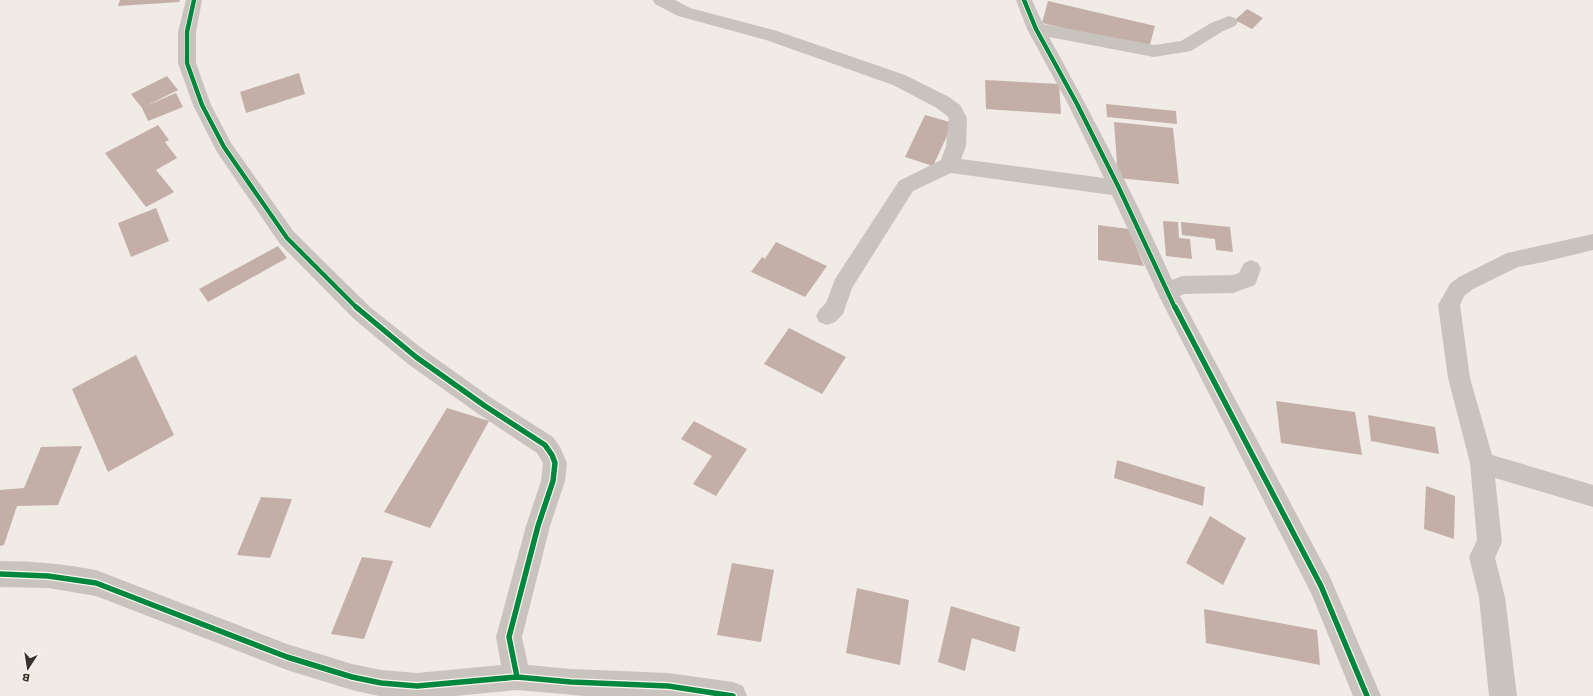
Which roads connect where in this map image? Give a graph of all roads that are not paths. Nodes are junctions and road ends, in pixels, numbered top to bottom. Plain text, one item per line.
1 (194, 0) edge
2 (661, 0) edge
3 (1024, 0) edge
4 (1229, 22) dead end
5 (1036, 29) junction
6 (949, 165) junction
7 (1119, 188) junction
8 (1593, 242) edge
9 (1251, 269) dead end
10 (1167, 292) junction
11 (827, 316) dead end
12 (1482, 463) junction
13 (1593, 496) edge
14 (0, 574) edge
15 (517, 677) junction
16 (363, 688) edge
17 (628, 690) edge
18 (733, 696) edge
19 (1367, 696) edge
20 (1503, 696) edge

1 - 15 street
2 - 6 street
3 - 5 street
4 - 5 street
5 - 7 street
6 - 7 street
6 - 11 street
7 - 10 street
8 - 12 street
9 - 10 street
10 - 19 street
12 - 13 street
12 - 20 street
14 - 16 street
15 - 16 street
15 - 17 street
17 - 18 street

